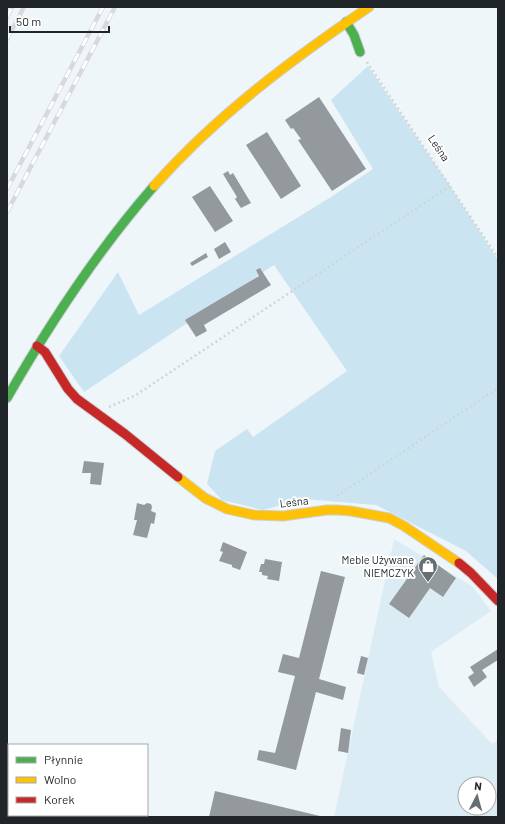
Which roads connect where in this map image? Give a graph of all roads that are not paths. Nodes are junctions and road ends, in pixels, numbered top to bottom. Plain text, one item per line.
1 (369, 7) edge
2 (346, 22) junction
3 (360, 52) road end
4 (37, 346) junction
5 (7, 398) edge
6 (498, 601) edge

1 - 2 street
2 - 3 street
2 - 4 street
4 - 5 street
4 - 6 street, Leśna

